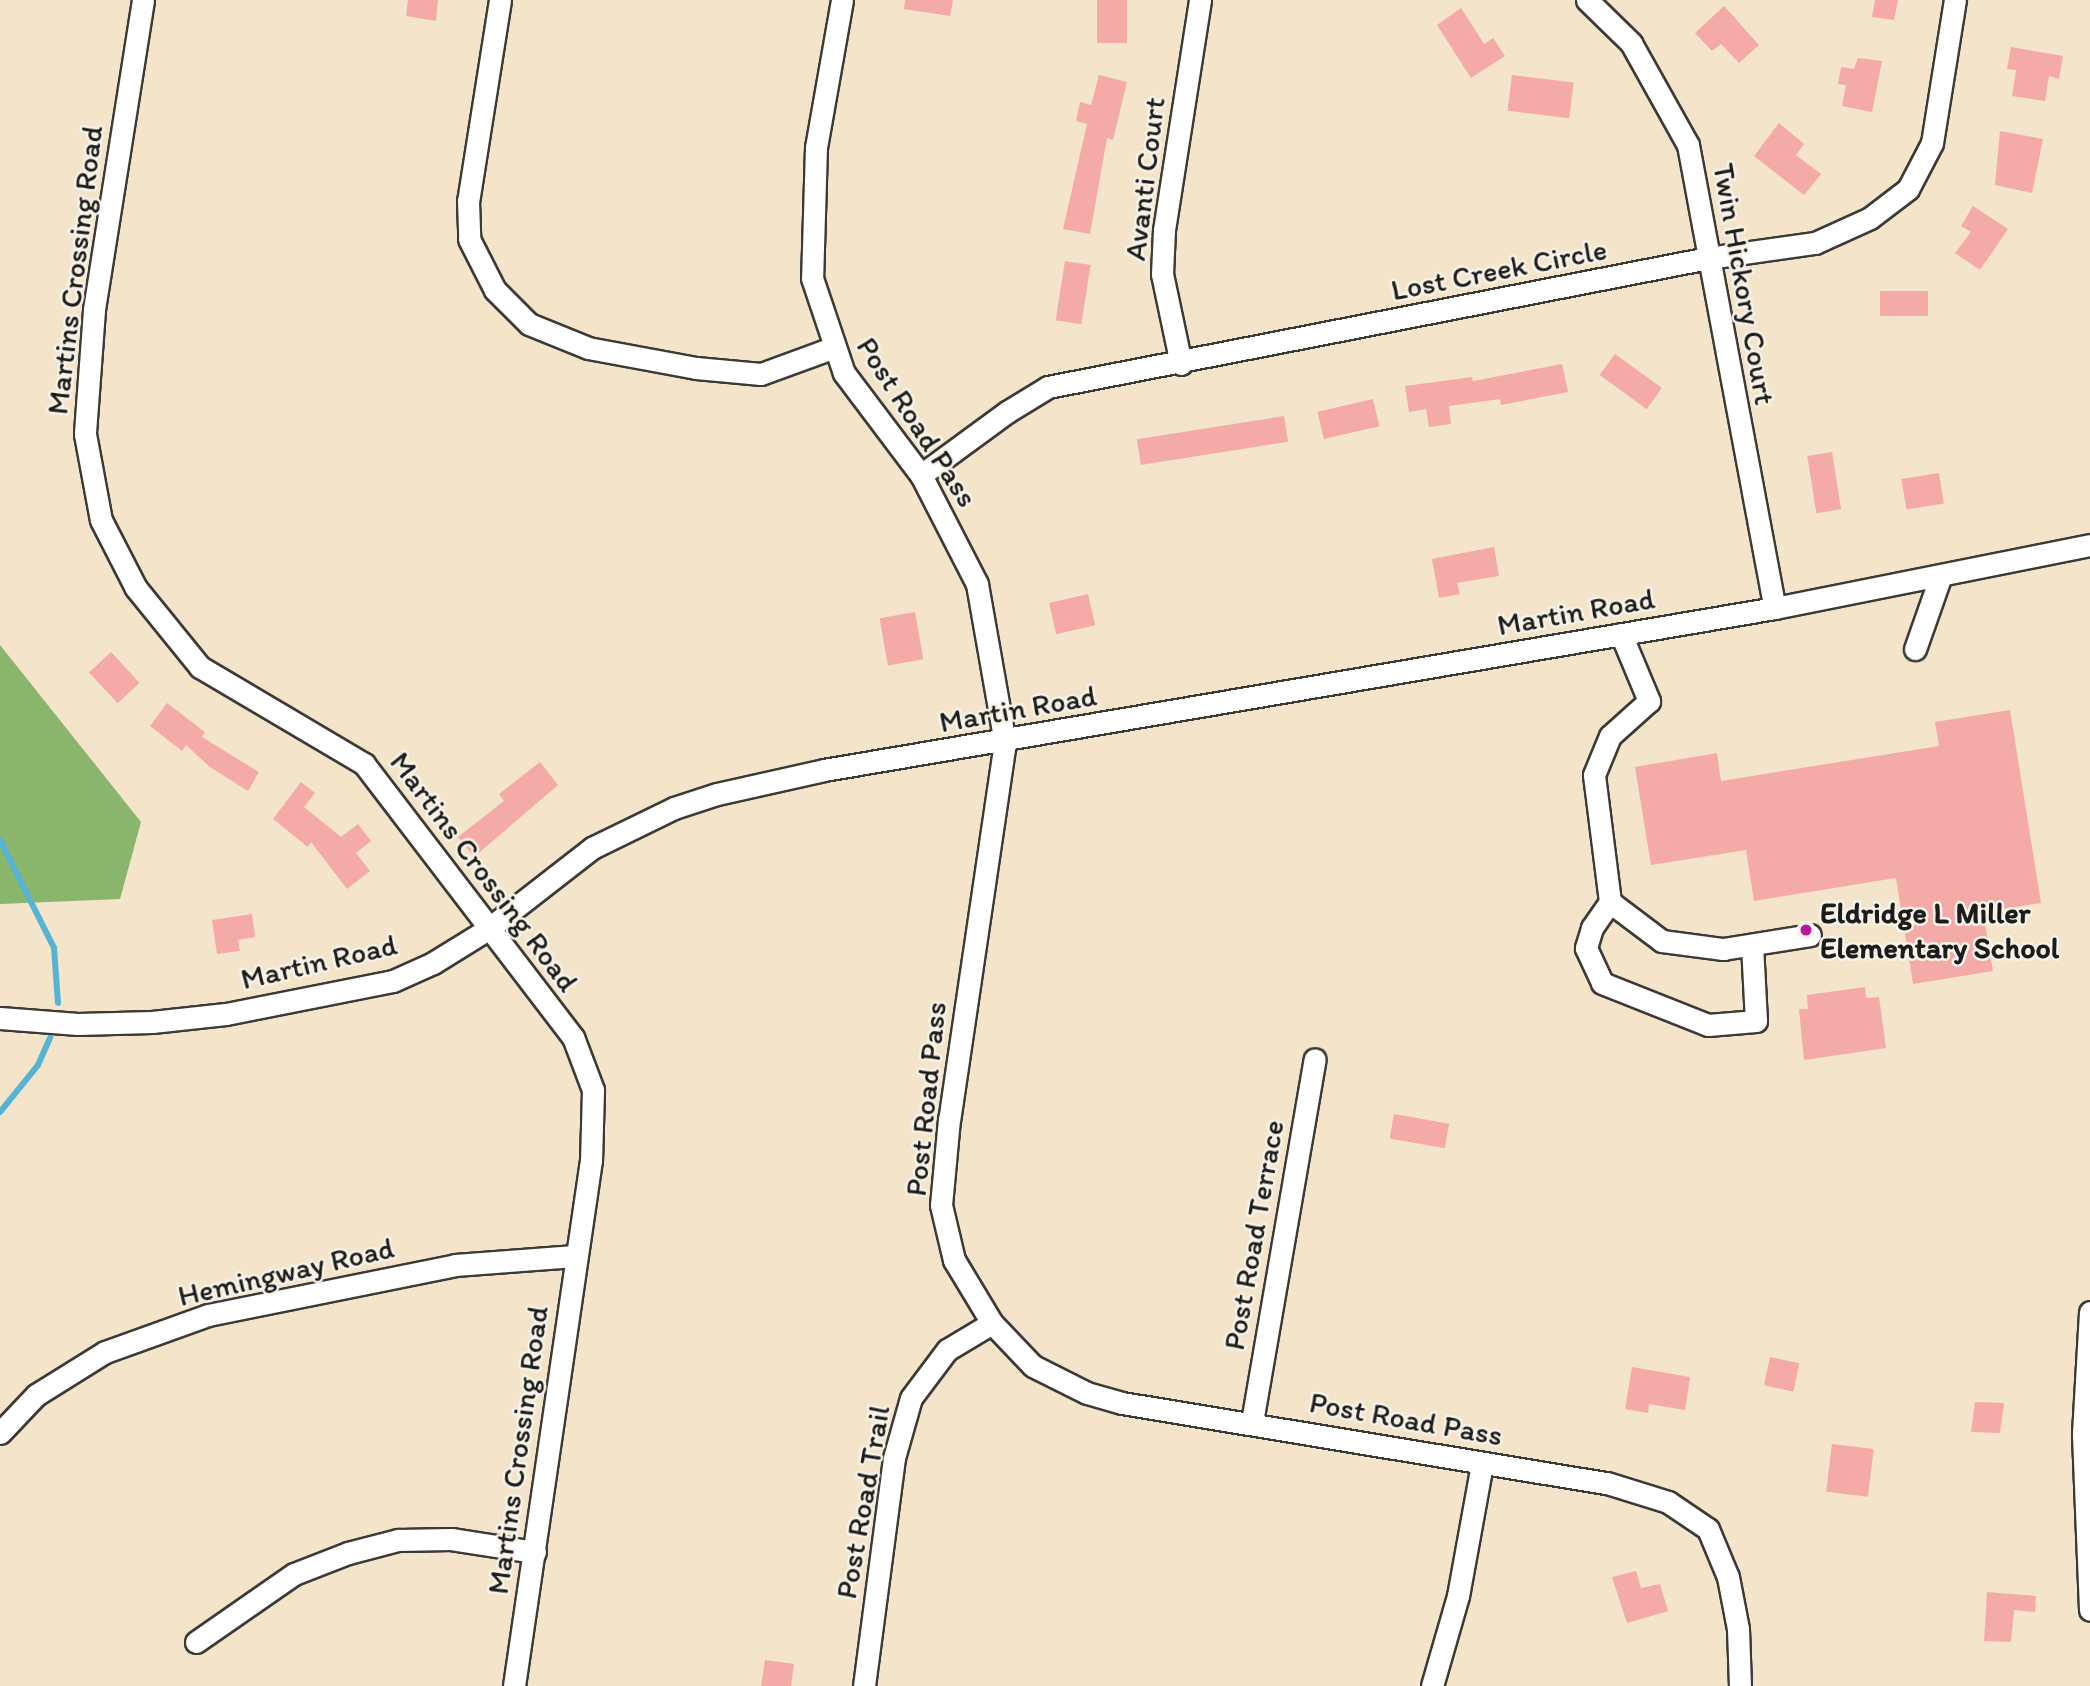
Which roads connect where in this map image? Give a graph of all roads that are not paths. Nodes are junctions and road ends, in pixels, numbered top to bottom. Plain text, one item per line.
1 (143, 0) edge
2 (500, 0) edge
3 (842, 0) edge
4 (1200, 0) edge
5 (1587, 0) edge
6 (1955, 0) edge
7 (1708, 258) junction
8 (832, 348) junction
9 (1181, 364) junction
10 (921, 475) junction
11 (2090, 545) edge
12 (1941, 575) junction
13 (1774, 608) junction
14 (1621, 634) junction
15 (1914, 649) dead end
16 (1005, 742) junction
17 (1610, 902) junction
18 (488, 929) junction
19 (1810, 935) dead end
20 (1752, 945) junction
21 (0, 1018) edge
22 (1315, 1059) dead end
23 (575, 1256) junction
24 (2089, 1321) edge
25 (992, 1323) junction
26 (1252, 1422) junction
27 (0, 1433) edge
28 (1482, 1464) junction
29 (535, 1552) junction
30 (2090, 1610) edge
31 (196, 1642) dead end
32 (514, 1686) edge
33 (864, 1686) edge
34 (1432, 1686) edge
35 (1740, 1686) edge

1 - 18 street, Martins Crossing Road
2 - 8 street
3 - 8 street, Post Road Pass
4 - 9 street, Avanti Court
5 - 7 street, Twin Hickory Court
6 - 7 street, Lost Creek Circle
7 - 9 street, Lost Creek Circle
7 - 13 street, Twin Hickory Court
8 - 10 street, Post Road Pass
9 - 10 street, Lost Creek Circle
10 - 16 street, Post Road Pass
11 - 12 street, Martin Road
12 - 13 street, Martin Road
12 - 15 street
13 - 14 street, Martin Road
14 - 16 street, Martin Road
14 - 17 street
16 - 18 street, Martin Road
16 - 25 street, Post Road Pass
17 - 20 street
17 - 20 street
18 - 21 street, Martin Road
18 - 23 street, Martins Crossing Road
19 - 20 street
22 - 26 street, Post Road Terrace
23 - 27 street, Hemingway Road
23 - 29 street, Martins Crossing Road
24 - 30 street
25 - 26 street, Post Road Pass
25 - 33 street, Post Road Trail
26 - 28 street, Post Road Pass
28 - 34 street
28 - 35 street, Post Road Pass
29 - 31 street
29 - 32 street, Martins Crossing Road

